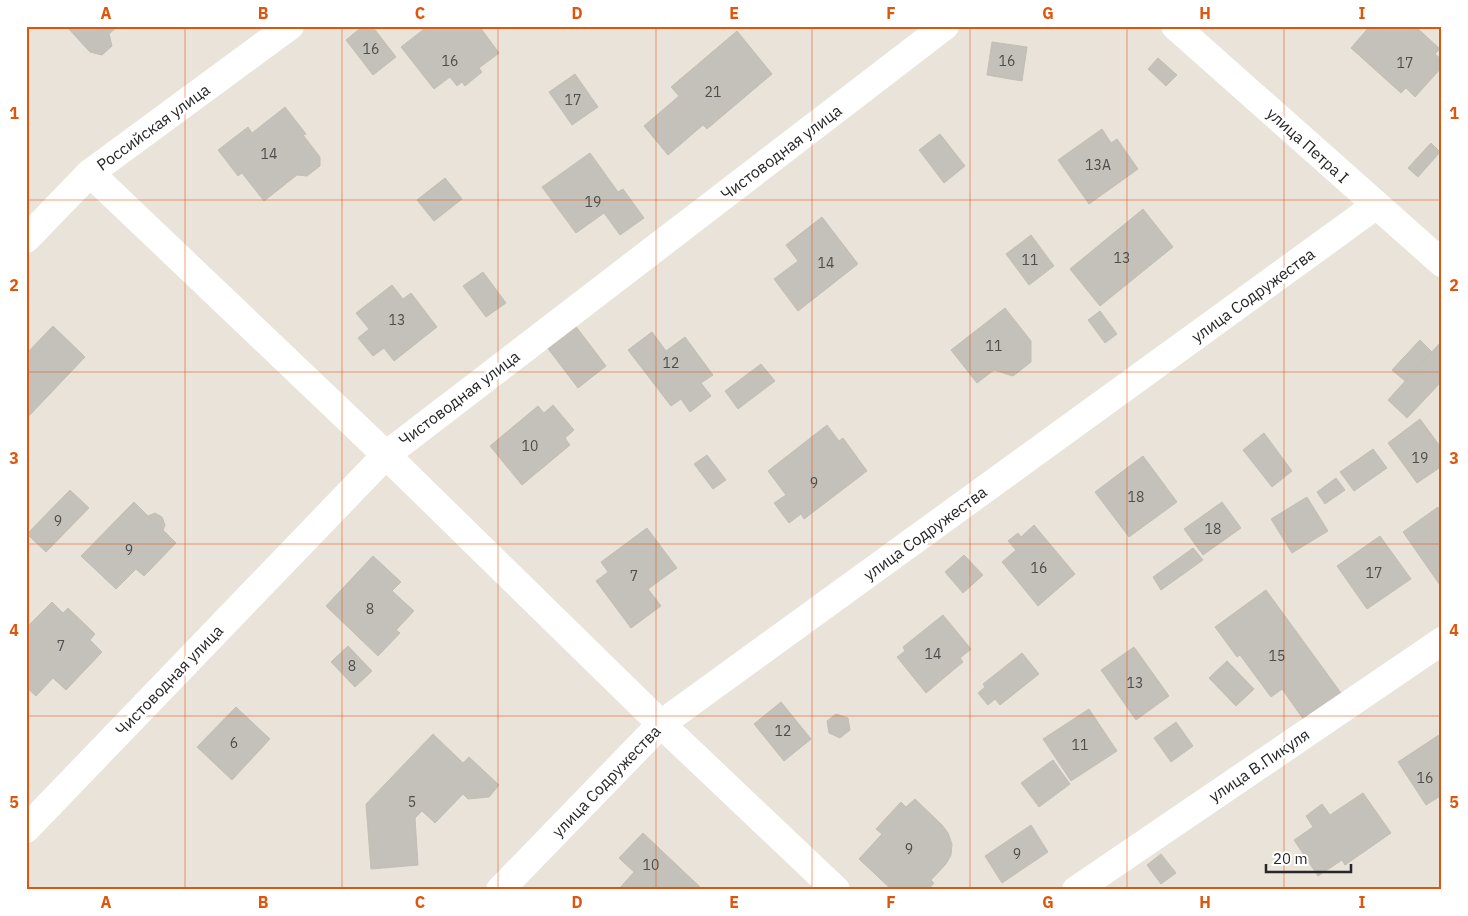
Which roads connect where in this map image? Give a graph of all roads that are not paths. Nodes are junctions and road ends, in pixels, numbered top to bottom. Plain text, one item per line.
1 (290, 26) edge
2 (945, 26) edge
3 (1175, 26) edge
4 (90, 173) junction
5 (1376, 206) junction
6 (26, 239) edge
7 (1442, 263) edge
8 (386, 454) junction
9 (1442, 641) edge
10 (661, 724) junction
11 (26, 829) edge
12 (500, 890) edge
13 (836, 890) edge
14 (1076, 890) edge

1 - 4 street, Российская улица
2 - 8 street, Чистоводная улица
3 - 5 street, улица Петра I
4 - 6 street, Российская улица
4 - 8 street
5 - 7 street, улица Петра I
5 - 10 street, улица Содружества
8 - 10 street
8 - 11 street, Чистоводная улица
9 - 14 street, улица В.Пикуля
10 - 12 street, улица Содружества
10 - 13 street

